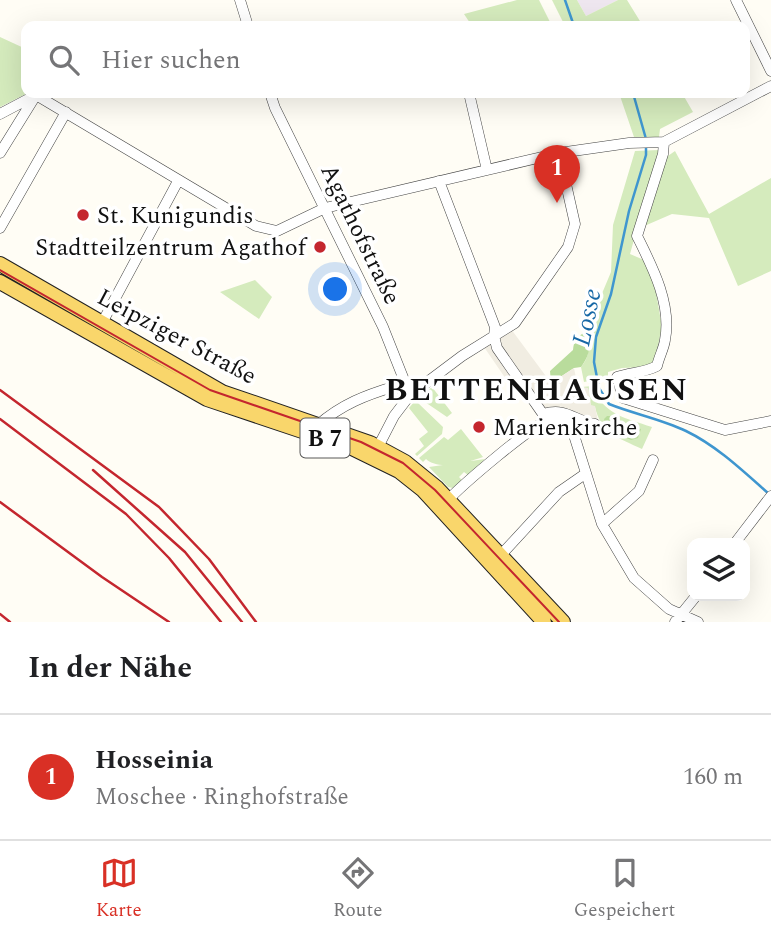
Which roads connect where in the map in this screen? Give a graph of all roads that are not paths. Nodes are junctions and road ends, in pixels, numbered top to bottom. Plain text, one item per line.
1 (240, 0) edge
2 (736, 0) edge
3 (246, 21) edge
4 (746, 21) edge
5 (750, 28) edge
6 (771, 71) edge
7 (771, 86) edge
8 (750, 97) edge
9 (30, 98) edge
10 (34, 98) edge
11 (41, 98) edge
12 (272, 98) edge
13 (470, 98) edge
14 (747, 98) edge
15 (66, 113) junction
16 (0, 114) edge
17 (661, 142) junction
18 (0, 153) edge
19 (559, 153) junction
20 (487, 170) junction
21 (178, 181) junction
22 (439, 181) junction
23 (325, 208) junction
24 (0, 228) edge
25 (0, 264) edge
26 (0, 282) edge
27 (102, 323) junction
28 (494, 338) junction
29 (410, 395) junction
30 (545, 417) junction
31 (771, 421) edge
32 (595, 424) dead end
33 (317, 425) junction
34 (376, 452) junction
35 (653, 460) dead end
36 (585, 474) junction
37 (768, 500) edge
38 (443, 504) junction
39 (602, 524) junction
40 (739, 538) edge
41 (500, 556) junction
42 (692, 601) edge
43 (679, 618) edge
44 (544, 622) edge
45 (563, 622) edge
46 (698, 622) edge

1 - 3 street
2 - 4 street
5 - 6 street
7 - 8 street
9 - 16 street
10 - 18 street
11 - 15 street
12 - 23 street, Agathofstraße
13 - 20 street
14 - 17 street
15 - 21 street
15 - 24 street
17 - 19 street
17 - 31 street
19 - 20 street
19 - 28 street
20 - 22 street
21 - 23 street
21 - 27 street
22 - 23 street
22 - 28 street
23 - 29 street, Agathofstraße
25 - 27 main road, Leipziger Straße / B 7
26 - 34 main road, Leipziger Straße / B 7
27 - 33 main road, Leipziger Straße / B 7
28 - 29 street
28 - 30 street
29 - 33 street
29 - 34 street
30 - 32 street
30 - 36 street
30 - 38 street
33 - 34 main road, Leipziger Straße / B 7
34 - 38 main road, Leipziger Straße / B 7
35 - 39 street
36 - 39 street
36 - 41 street
37 - 40 street
38 - 41 main road, B 7
38 - 44 main road, Leipziger Straße / B 7
39 - 43 street
41 - 45 main road, B 7
42 - 43 street
43 - 46 street

